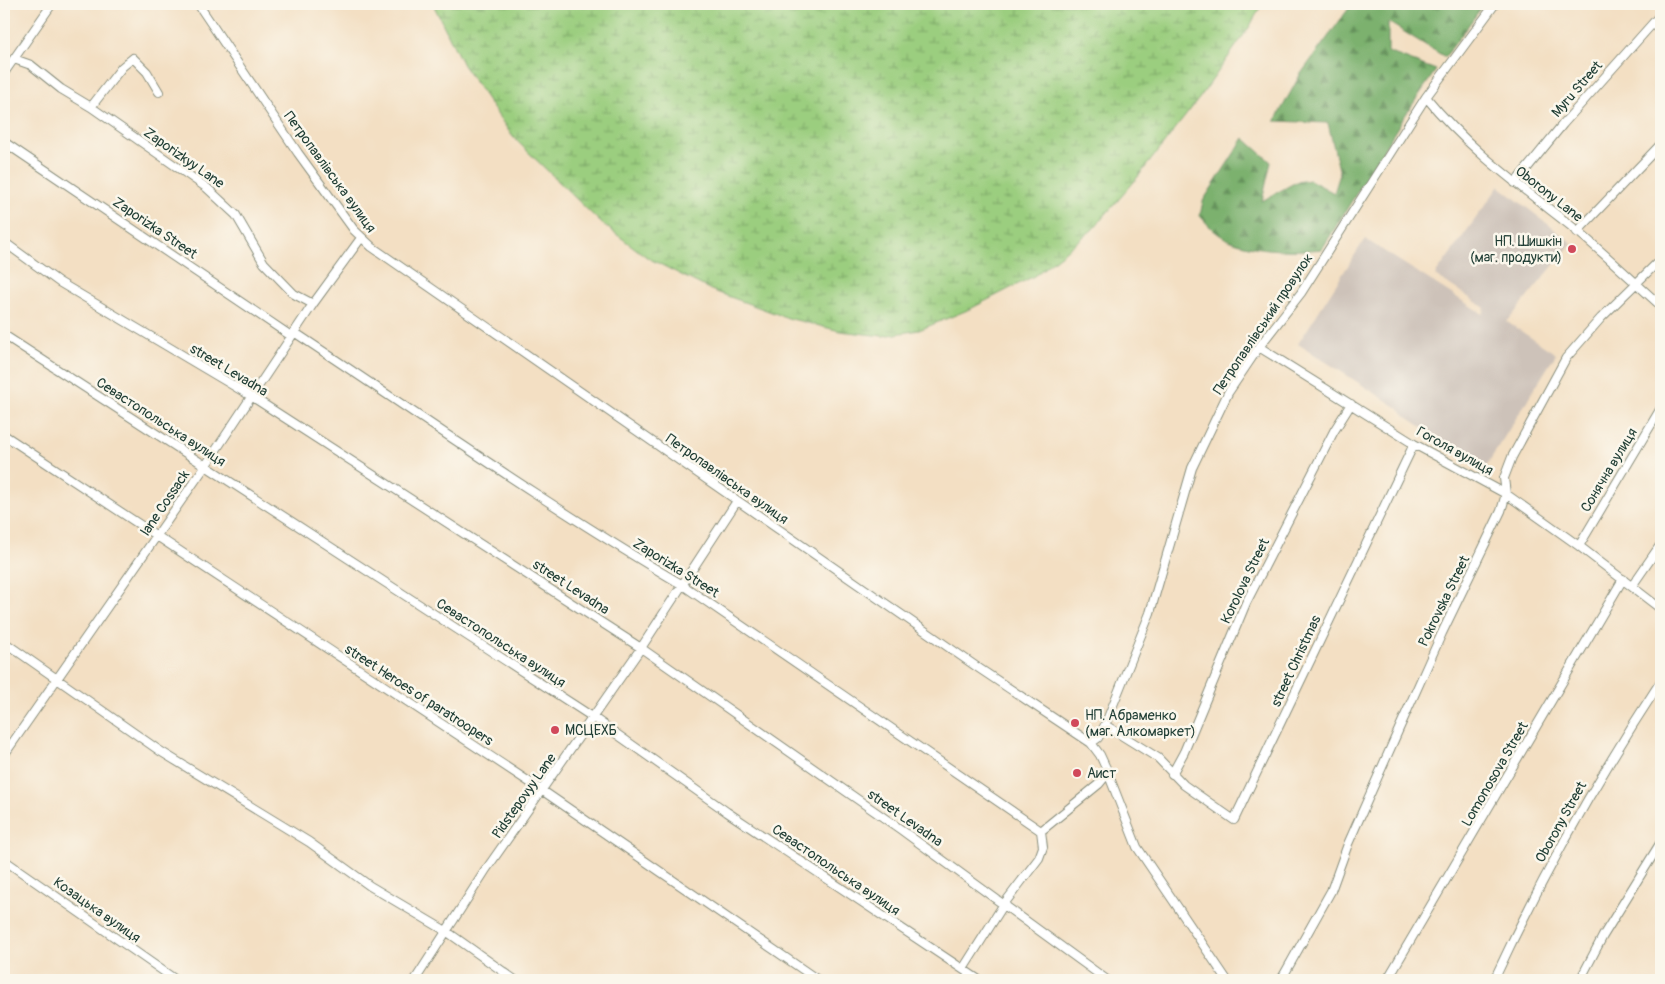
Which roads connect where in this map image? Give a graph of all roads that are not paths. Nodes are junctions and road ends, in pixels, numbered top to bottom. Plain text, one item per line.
1 (52, 4) edge
2 (198, 4) edge
3 (1495, 4) edge
4 (1661, 14) edge
5 (14, 58) junction
6 (4, 73) edge
7 (158, 92) dead end
8 (1426, 97) junction
9 (91, 107) junction
10 (4, 142) edge
11 (1661, 144) edge
12 (1515, 183) junction
13 (1578, 232) junction
14 (361, 238) junction
15 (4, 242) edge
16 (1661, 259) edge
17 (1637, 285) junction
18 (313, 304) junction
19 (1661, 306) edge
20 (4, 334) edge
21 (292, 334) junction
22 (1259, 347) junction
23 (251, 396) junction
24 (1351, 404) junction
25 (1661, 408) edge
26 (4, 435) edge
27 (1414, 444) junction
28 (206, 465) junction
29 (1506, 494) junction
30 (737, 501) junction
31 (156, 537) junction
32 (1661, 544) edge
33 (1579, 546) junction
34 (1623, 579) junction
35 (681, 584) junction
36 (1632, 586) junction
37 (1661, 609) edge
38 (4, 642) edge
39 (641, 648) junction
40 (58, 679) junction
41 (1661, 681) edge
42 (594, 718) junction
43 (1105, 726) junction
44 (1090, 743) junction
45 (4, 755) edge
46 (1106, 768) junction
47 (1172, 774) junction
48 (543, 791) junction
49 (1041, 831) junction
50 (1661, 842) edge
51 (4, 860) edge
52 (1004, 904) junction
53 (446, 931) junction
54 (963, 969) junction
55 (176, 980) edge
56 (415, 980) edge
57 (515, 980) edge
58 (818, 980) edge
59 (979, 980) edge
60 (1108, 980) edge
61 (1227, 980) edge
62 (1281, 980) edge
63 (1387, 980) edge
64 (1494, 980) edge
65 (1580, 980) edge

1 - 5 street
2 - 14 street, Петропавлівська вулиця
3 - 8 street, Петропавлівський провулок
4 - 12 street, Myru Street
5 - 6 street
5 - 9 street, Zaporizkyy Lane
7 - 9 street
8 - 12 street, Oborony Lane
8 - 22 street, Петропавлівський провулок
9 - 18 street, Zaporizkyy Lane
10 - 21 street, Zaporizka Street
11 - 13 street
12 - 13 street, Oborony Lane
13 - 17 street, Oborony Lane
14 - 18 street, lane Cossack
14 - 30 street, Петропавлівська вулиця
15 - 23 street, street Levadna
16 - 17 street, Pokrovska Street
17 - 19 street, Oborony Lane
17 - 29 street, Pokrovska Street
18 - 21 street, lane Cossack
20 - 28 street, Севастопольська вулиця
21 - 23 street, lane Cossack
21 - 35 street, Zaporizka Street
22 - 24 street, Гоголя вулиця
22 - 43 street, Петропавлівський провулок
23 - 28 street, lane Cossack
23 - 39 street, street Levadna
24 - 27 street, Гоголя вулиця
24 - 47 street, Korolova Street
25 - 33 street, Сонячна вулиця
26 - 31 street, street Heroes of paratroopers
27 - 29 street, Гоголя вулиця
27 - 47 street, street Christmas
28 - 31 street, lane Cossack
28 - 42 street, Севастопольська вулиця
29 - 33 street, Гоголя вулиця
29 - 62 street, Pokrovska Street
30 - 35 street, Pidstepovyy Lane
30 - 44 street, Петропавлівська вулиця
31 - 40 street, lane Cossack
31 - 48 street, street Heroes of paratroopers
32 - 36 street
33 - 34 street, Гоголя вулиця
34 - 36 street, Гоголя вулиця
34 - 63 street, Lomonosova Street
35 - 39 street, Pidstepovyy Lane
35 - 49 street, Zaporizka Street
36 - 37 street, Гоголя вулиця
38 - 40 street
39 - 42 street, Pidstepovyy Lane
39 - 52 street, street Levadna
40 - 45 street, lane Cossack
40 - 53 street
41 - 64 street, Oborony Street
42 - 48 street, Pidstepovyy Lane
42 - 54 street, Севастопольська вулиця
43 - 44 street, Петропавлівський провулок
43 - 47 street
44 - 46 street, Петропавлівська вулиця
46 - 49 street
46 - 61 street, Петропавлівська вулиця
48 - 53 street, Pidstepovyy Lane
48 - 58 street, street Heroes of paratroopers
49 - 52 street
50 - 65 street
51 - 55 street, Козацька вулиця
52 - 54 street
52 - 60 street, street Levadna
53 - 56 street, Pidstepovyy Lane
53 - 57 street
54 - 59 street, Севастопольська вулиця

